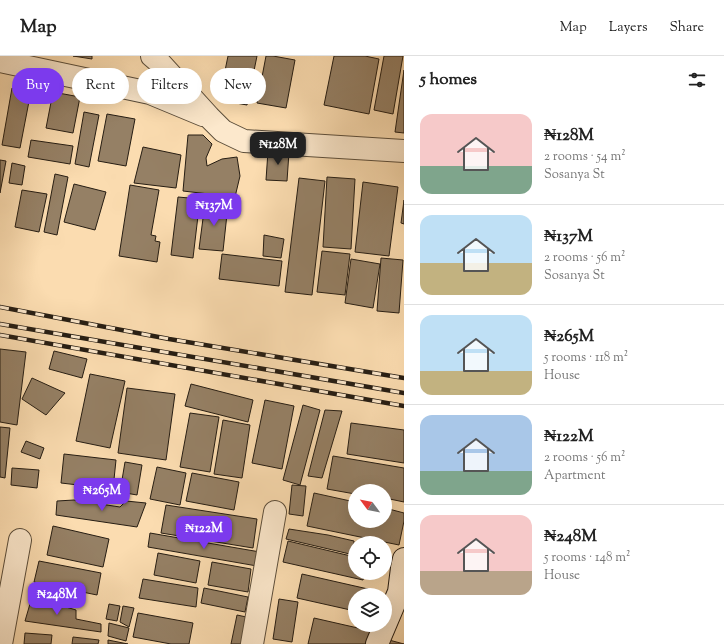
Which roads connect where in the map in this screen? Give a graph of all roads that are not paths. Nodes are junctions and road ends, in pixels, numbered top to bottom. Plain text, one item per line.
1 (152, 56) edge
2 (0, 61) edge
3 (209, 117) junction
4 (404, 151) edge
5 (275, 512) dead end
6 (20, 540) dead end
7 (404, 559) edge
8 (401, 593) edge
9 (1, 644) edge
10 (252, 644) edge
11 (378, 644) edge

1 - 3 street
2 - 3 street
3 - 4 street
5 - 10 street
6 - 9 street
7 - 8 street
8 - 11 street

